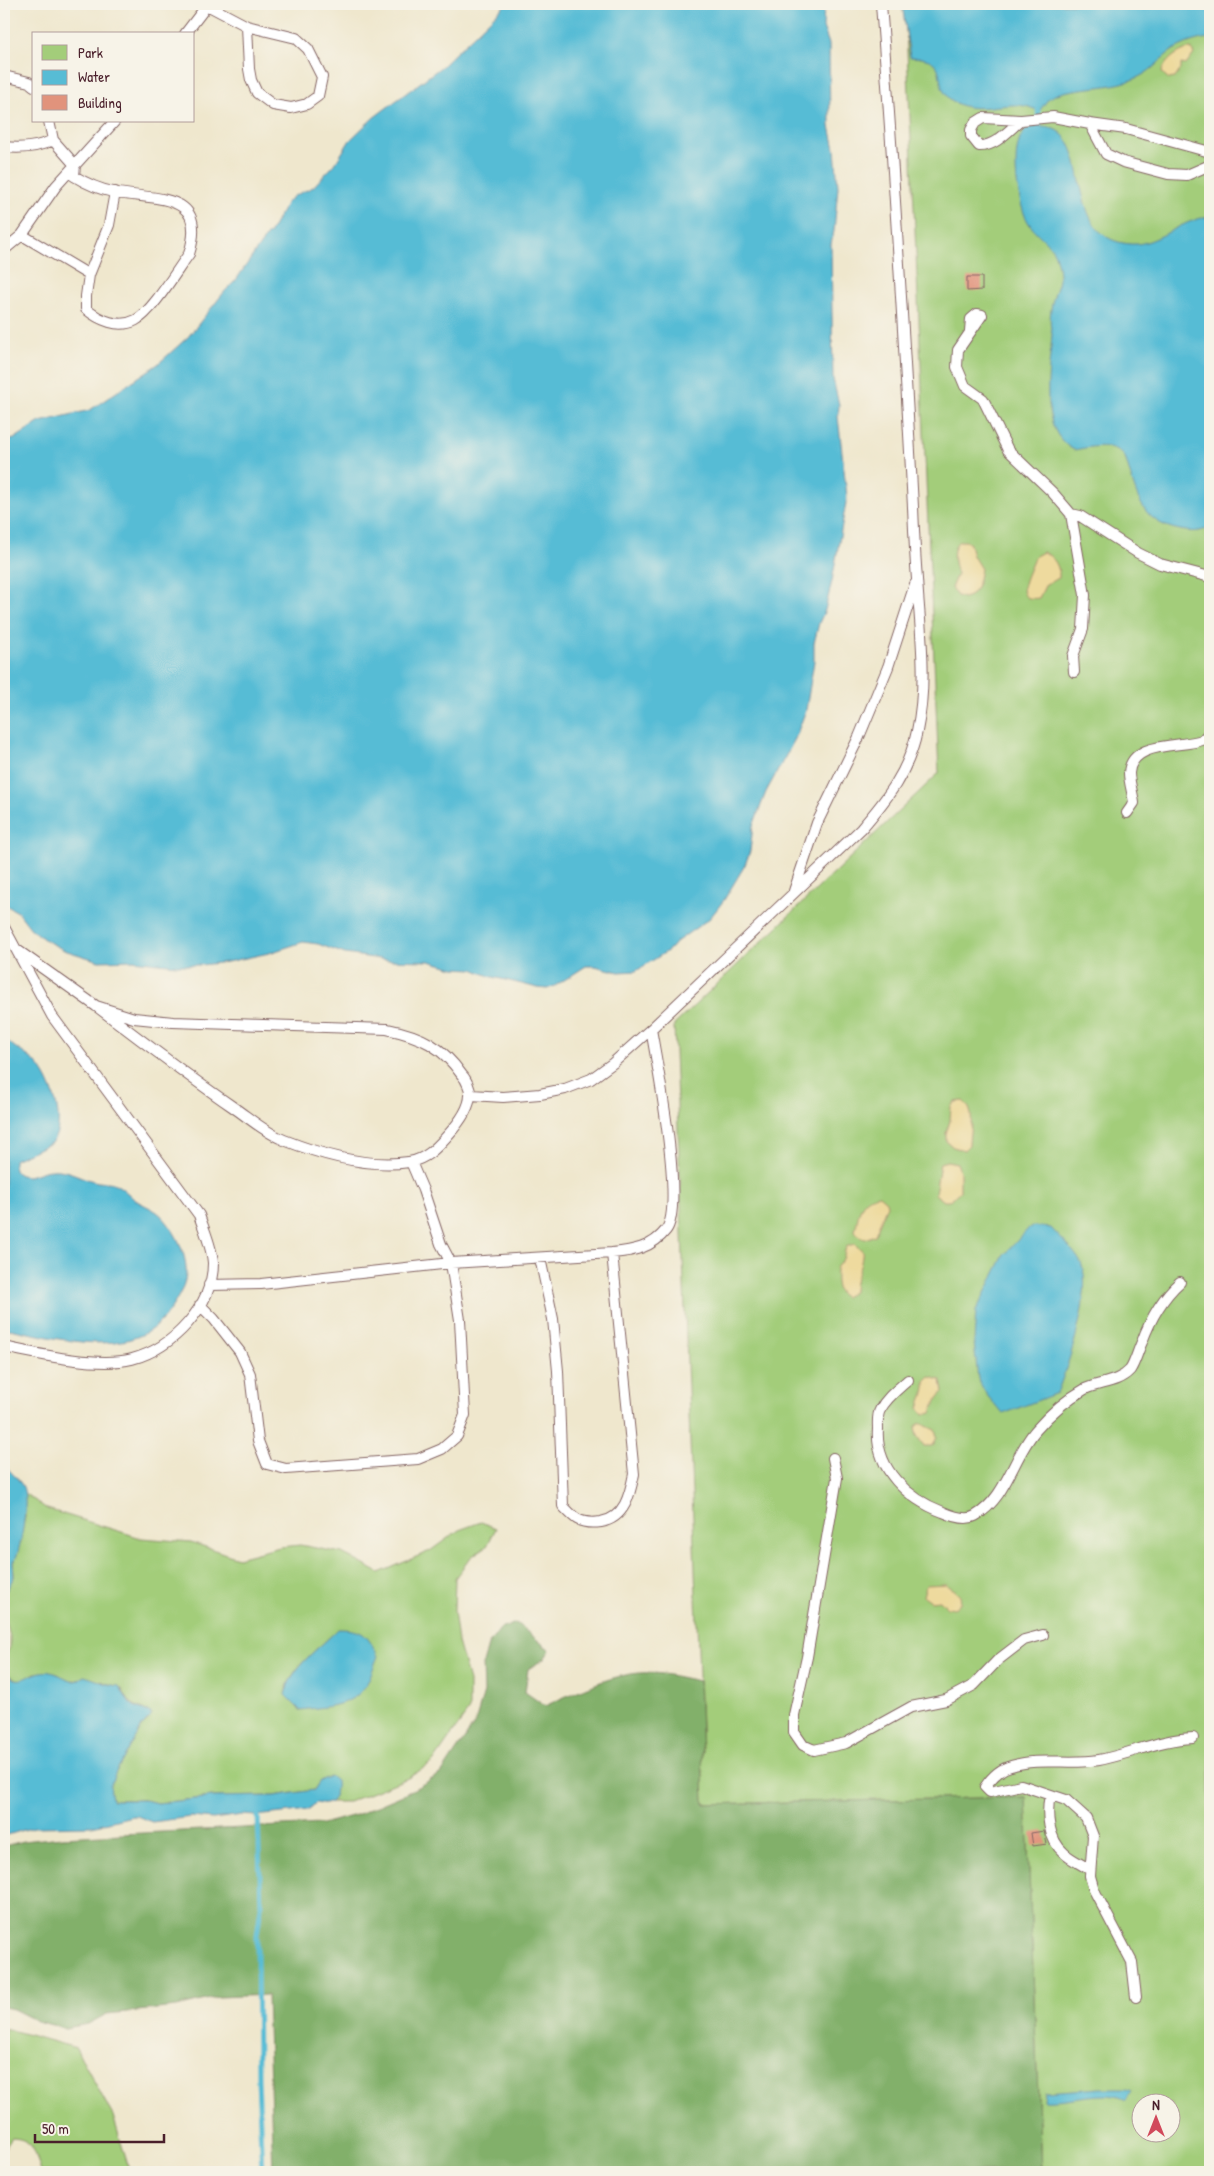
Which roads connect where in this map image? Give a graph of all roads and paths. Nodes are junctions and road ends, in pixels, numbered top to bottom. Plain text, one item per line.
1 (208, 4) edge
2 (881, 4) edge
3 (247, 26) junction
4 (187, 32) edge
5 (4, 76) edge
6 (32, 84) edge
7 (1021, 120) junction
8 (49, 122) edge
9 (114, 122) edge
10 (1090, 124) junction
11 (53, 140) junction
12 (4, 147) edge
13 (1210, 152) edge
14 (75, 165) junction
15 (1210, 165) edge
16 (115, 192) junction
17 (22, 235) junction
18 (4, 250) edge
19 (89, 275) junction
20 (970, 331) dead end
21 (1071, 514) junction
22 (1210, 577) edge
23 (917, 579) junction
24 (1074, 672) dead end
25 (1210, 732) edge
26 (1127, 813) dead end
27 (794, 892) junction
28 (4, 927) edge
29 (17, 950) junction
30 (96, 1006) junction
31 (651, 1029) junction
32 (471, 1095) junction
33 (411, 1162) junction
34 (612, 1253) junction
35 (540, 1258) junction
36 (451, 1263) junction
37 (1180, 1282) dead end
38 (210, 1285) junction
39 (200, 1305) junction
40 (4, 1347) edge
41 (908, 1380) dead end
42 (833, 1458) dead end
43 (1043, 1635) dead end
44 (1193, 1738) dead end
45 (1050, 1795) junction
46 (1090, 1870) junction
47 (1136, 1997) dead end

1 - 3 lane
1 - 4 lane
2 - 23 lane
3 - 3 lane
5 - 6 lane
7 - 7 lane
7 - 10 lane
8 - 11 lane
9 - 14 lane
10 - 13 lane
10 - 15 lane
11 - 12 lane
11 - 14 lane
14 - 16 lane
14 - 17 lane
16 - 19 lane
16 - 19 lane
17 - 18 lane
17 - 19 lane
20 - 21 lane
21 - 22 lane
21 - 24 lane
23 - 27 lane
23 - 27 lane
25 - 26 lane
27 - 31 lane
28 - 29 lane
29 - 30 lane
29 - 38 lane
30 - 32 lane
30 - 33 lane
31 - 32 lane
31 - 34 lane
32 - 33 lane
33 - 36 lane
34 - 35 lane
34 - 35 lane
35 - 36 lane
36 - 38 lane
36 - 39 lane
37 - 41 lane
38 - 39 lane
39 - 40 lane
42 - 43 lane
44 - 45 lane
45 - 46 lane
45 - 46 lane
46 - 47 lane

